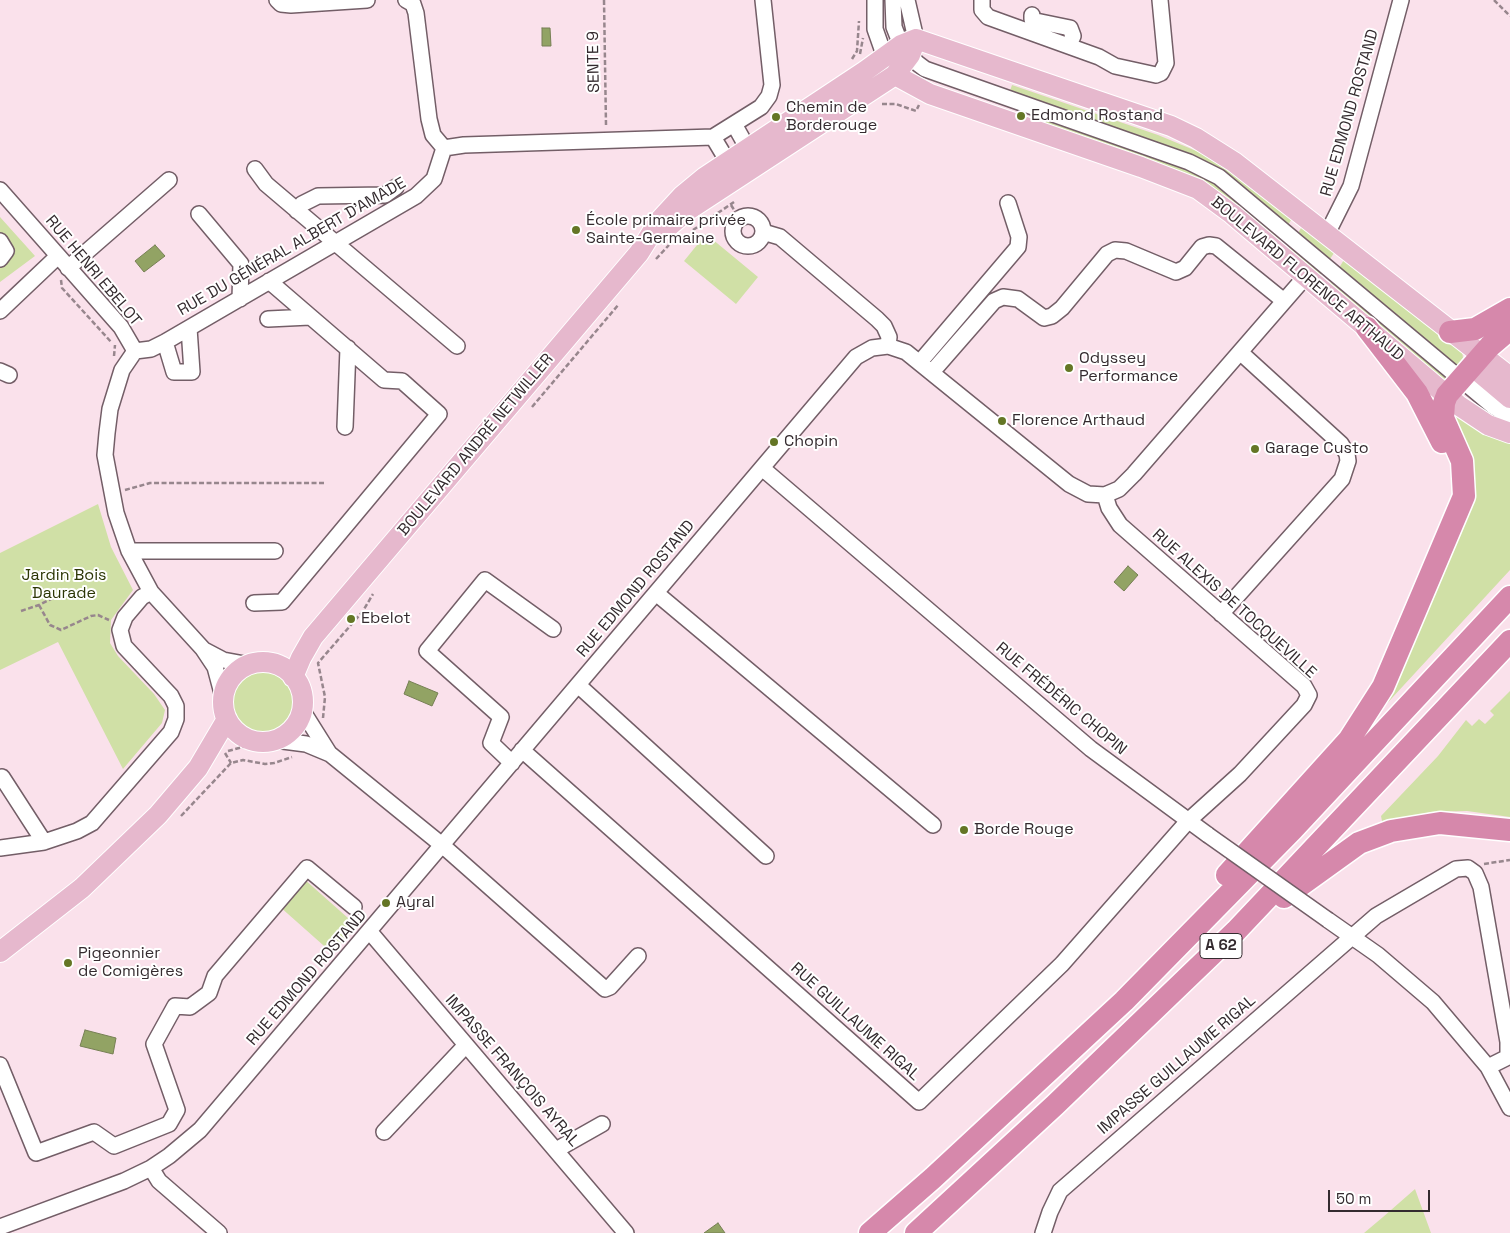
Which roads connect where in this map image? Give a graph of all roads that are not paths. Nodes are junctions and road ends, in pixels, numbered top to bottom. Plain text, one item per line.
1 (277, 0) edge
2 (367, 0) edge
3 (406, 0) edge
4 (763, 0) edge
5 (875, 0) edge
6 (893, 0) edge
7 (907, 0) edge
8 (982, 0) edge
9 (1160, 0) edge
10 (1402, 0) edge
11 (1032, 15) dead end
12 (909, 46) junction
13 (1069, 46) junction
14 (883, 58) junction
15 (895, 74) junction
16 (734, 124) junction
17 (713, 137) junction
18 (444, 148) junction
19 (748, 149) junction
20 (728, 162) junction
21 (255, 169) dead end
22 (169, 180) dead end
23 (396, 187) dead end
24 (0, 190) edge
25 (1008, 203) dead end
26 (297, 210) junction
27 (199, 214) dead end
28 (763, 232) junction
29 (1326, 234) junction
30 (0, 241) edge
31 (335, 243) junction
32 (0, 259) edge
33 (645, 259) junction
34 (63, 262) junction
35 (1306, 276) junction
36 (269, 281) junction
37 (240, 298) junction
38 (1284, 301) junction
39 (1510, 309) edge
40 (0, 311) edge
41 (310, 317) junction
42 (268, 318) dead end
43 (189, 328) junction
44 (1367, 328) junction
45 (1510, 329) edge
46 (1450, 332) junction
47 (164, 342) junction
48 (457, 346) dead end
49 (888, 346) junction
50 (348, 348) junction
51 (134, 351) junction
52 (1240, 352) junction
53 (920, 362) junction
54 (932, 372) junction
55 (1466, 374) junction
56 (1510, 377) edge
57 (1510, 398) edge
58 (1510, 417) edge
59 (346, 427) dead end
60 (1510, 433) edge
61 (762, 468) junction
62 (1105, 494) junction
63 (1459, 508) junction
64 (129, 551) junction
65 (275, 551) dead end
66 (151, 592) junction
67 (656, 593) junction
68 (1510, 597) edge
69 (254, 603) dead end
70 (1221, 614) junction
71 (553, 629) dead end
72 (313, 637) junction
73 (1510, 641) edge
74 (203, 649) junction
75 (270, 663) junction
76 (250, 665) junction
77 (294, 677) junction
78 (578, 685) junction
79 (224, 697) junction
80 (302, 710) junction
81 (227, 719) junction
82 (243, 737) junction
83 (310, 739) junction
84 (275, 740) junction
85 (522, 750) junction
86 (512, 763) junction
87 (198, 768) junction
88 (2, 777) dead end
89 (1188, 821) junction
90 (933, 826) dead end
91 (1510, 830) edge
92 (44, 842) junction
93 (442, 845) junction
94 (0, 848) edge
95 (766, 856) dead end
96 (354, 907) dead end
97 (1236, 931) junction
98 (370, 932) junction
99 (1352, 936) junction
100 (0, 952) edge
101 (638, 956) dead end
102 (466, 1045) junction
103 (1509, 1056) edge
104 (1060, 1060) junction
105 (0, 1065) edge
106 (1488, 1067) junction
107 (1510, 1108) edge
108 (170, 1124) junction
109 (602, 1124) dead end
110 (384, 1132) dead end
111 (184, 1144) junction
112 (556, 1150) junction
113 (151, 1168) junction
114 (0, 1227) edge
115 (219, 1233) edge
116 (626, 1233) edge
117 (870, 1233) edge
118 (916, 1233) edge
119 (1043, 1233) edge

1 - 2 street
3 - 18 street
4 - 16 street
5 - 14 street
6 - 12 street
7 - 12 street
8 - 13 street
9 - 13 street
10 - 29 street, RUE EDMOND ROSTAND
11 - 13 street
12 - 14 main road, BOULEVARD ANDRÉ NETWILLER
12 - 15 main road, BOULEVARD ANDRÉ NETWILLER
12 - 29 main road, BOULEVARD FLORENCE ARTHAUD
12 - 55 street, BOULEVARD FLORENCE ARTHAUD
14 - 15 street
14 - 19 main road, BOULEVARD ANDRÉ NETWILLER
15 - 33 main road, BOULEVARD ANDRÉ NETWILLER
15 - 35 main road, BOULEVARD FLORENCE ARTHAUD
16 - 17 street
16 - 19 street
17 - 18 street
17 - 20 street
18 - 31 street, RUE DU GÉNÉRAL ALBERT D'AMADE
19 - 20 main road, BOULEVARD ANDRÉ NETWILLER
20 - 33 main road, BOULEVARD ANDRÉ NETWILLER
21 - 26 street
22 - 34 street
23 - 26 street
24 - 34 street, RUE HENRI EBELOT
25 - 53 street
26 - 31 street
27 - 37 street
28 - 28 street
28 - 49 street
29 - 46 main road, BOULEVARD FLORENCE ARTHAUD
30 - 32 street
31 - 36 street, RUE DU GÉNÉRAL ALBERT D'AMADE
31 - 48 street
33 - 72 main road, BOULEVARD ANDRÉ NETWILLER
34 - 40 street
34 - 51 street, RUE HENRI EBELOT
35 - 38 street
35 - 44 main road, BOULEVARD FLORENCE ARTHAUD
36 - 37 street, RUE DU GÉNÉRAL ALBERT D'AMADE
36 - 41 street
37 - 43 street, RUE DU GÉNÉRAL ALBERT D'AMADE
38 - 52 street
38 - 54 street
39 - 46 highway
41 - 42 street
41 - 50 street
43 - 47 street, RUE DU GÉNÉRAL ALBERT D'AMADE
43 - 47 street
44 - 55 main road, BOULEVARD FLORENCE ARTHAUD
44 - 63 highway
45 - 55 highway
46 - 55 main road, BOULEVARD FLORENCE ARTHAUD
47 - 51 street, RUE DU GÉNÉRAL ALBERT D'AMADE
49 - 53 street
49 - 61 street, RUE EDMOND ROSTAND
50 - 59 street
50 - 69 street
51 - 64 street, RUE HENRI EBELOT
52 - 62 street
52 - 70 street
53 - 54 street
54 - 62 street
55 - 56 main road, BOULEVARD FLORENCE ARTHAUD
55 - 57 main road, BOULEVARD FLORENCE ARTHAUD
55 - 58 street, BOULEVARD FLORENCE ARTHAUD
55 - 60 main road, BOULEVARD FLORENCE ARTHAUD
55 - 63 highway
61 - 67 street, RUE EDMOND ROSTAND
61 - 89 street, RUE FRÉDÉRIC CHOPIN
62 - 70 street, RUE ALEXIS DE TOCQUEVILLE
63 - 104 highway
64 - 65 street
64 - 66 street, RUE HENRI EBELOT
66 - 74 street, RUE HENRI EBELOT
66 - 92 street
67 - 78 street, RUE EDMOND ROSTAND
67 - 90 street
68 - 104 highway, A 62
70 - 89 street, RUE ALEXIS DE TOCQUEVILLE
71 - 86 street
72 - 75 main road, BOULEVARD ANDRÉ NETWILLER
72 - 77 main road, BOULEVARD ANDRÉ NETWILLER
73 - 97 highway, A 62
74 - 76 street, RUE HENRI EBELOT
74 - 79 street, RUE HENRI EBELOT
75 - 76 main road
75 - 77 main road
76 - 79 main road
77 - 80 main road
78 - 85 street, RUE EDMOND ROSTAND
78 - 95 street
79 - 81 main road
80 - 83 street
80 - 84 main road
81 - 82 main road
81 - 87 main road
82 - 84 main road
82 - 87 main road
83 - 84 street
83 - 93 street
85 - 86 street, RUE EDMOND ROSTAND
85 - 89 street, RUE GUILLAUME RIGAL
86 - 93 street, RUE EDMOND ROSTAND
87 - 100 main road
88 - 92 street
89 - 99 street, RUE FRÉDÉRIC CHOPIN, bridge
91 - 97 highway
92 - 94 street
93 - 98 street, RUE EDMOND ROSTAND
93 - 101 street
96 - 108 street
97 - 118 highway, A 62
98 - 102 street, IMPASSE FRANÇOIS AYRAL
98 - 111 street, RUE EDMOND ROSTAND
99 - 103 street
99 - 106 street, RUE FRÉDÉRIC CHOPIN
99 - 119 street, IMPASSE GUILLAUME RIGAL
102 - 110 street
102 - 112 street, IMPASSE FRANÇOIS AYRAL
103 - 106 street
104 - 117 highway, A 62
105 - 108 street
106 - 107 street, RUE FRÉDÉRIC CHOPIN
108 - 111 street
109 - 112 street
111 - 113 street, RUE EDMOND ROSTAND
112 - 116 street, IMPASSE FRANÇOIS AYRAL
113 - 114 street, RUE EDMOND ROSTAND
113 - 115 street

